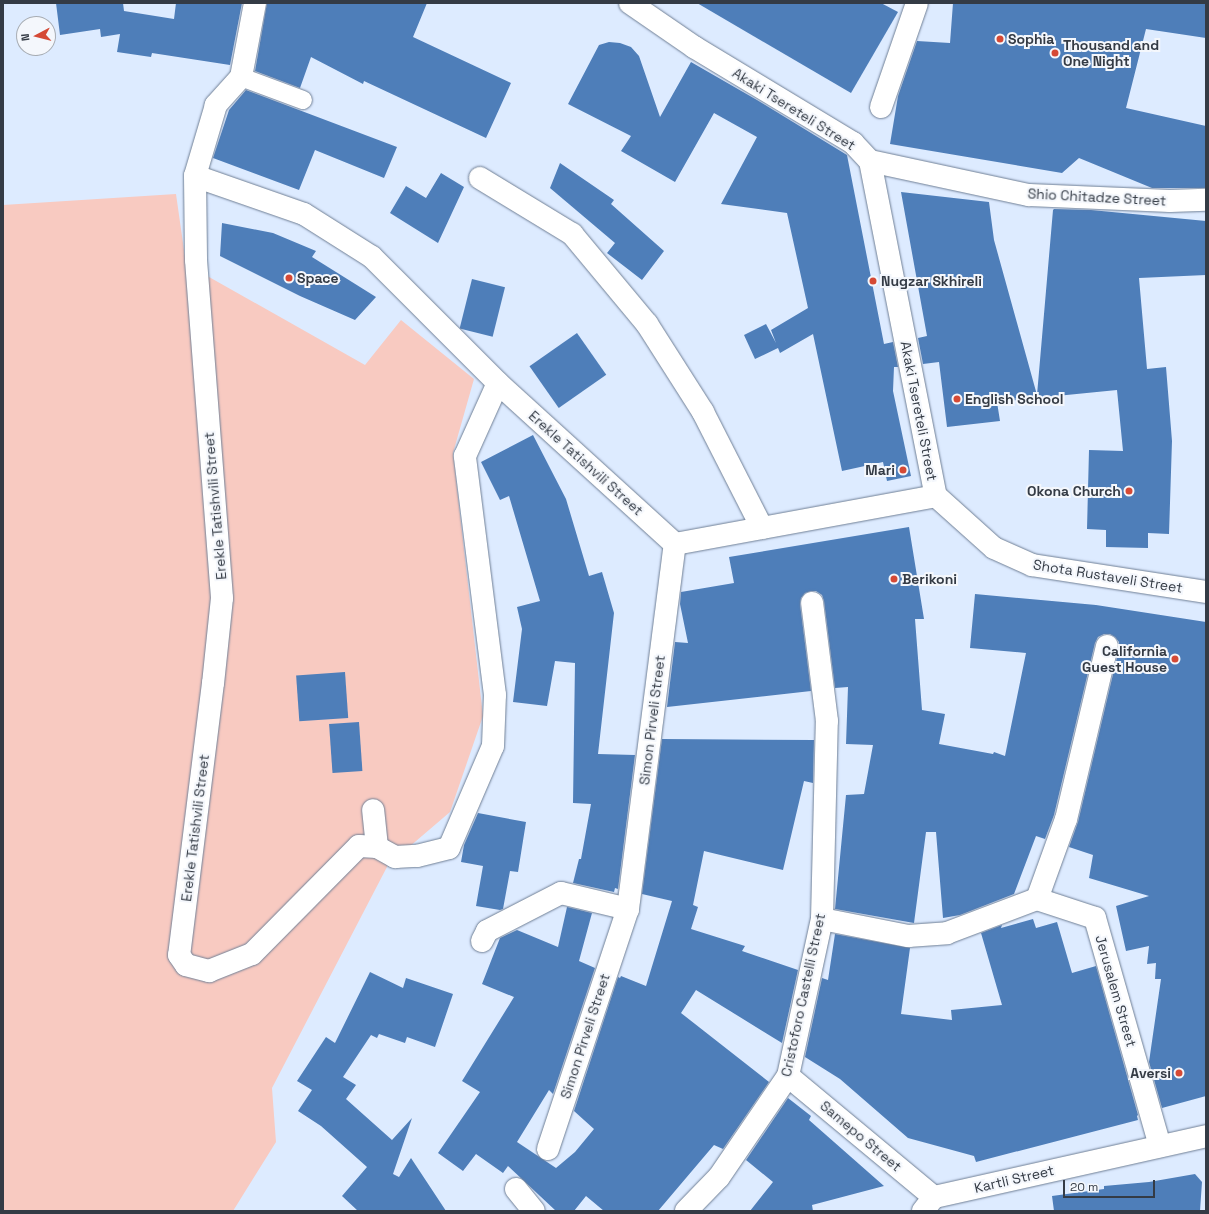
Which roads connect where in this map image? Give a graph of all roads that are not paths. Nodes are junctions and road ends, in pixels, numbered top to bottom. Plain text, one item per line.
1 (255, 3) edge
2 (916, 3) edge
3 (633, 4) edge
4 (241, 77) junction
5 (302, 100) dead end
6 (881, 107) dead end
7 (870, 161) junction
8 (195, 176) junction
9 (480, 178) dead end
10 (1206, 200) edge
11 (498, 383) junction
12 (936, 496) junction
13 (762, 528) junction
14 (675, 544) junction
15 (1206, 592) edge
16 (812, 603) dead end
17 (1107, 646) dead end
18 (373, 810) dead end
19 (377, 847) junction
20 (1037, 899) junction
21 (628, 909) junction
22 (822, 918) junction
23 (482, 941) dead end
24 (788, 1076) junction
25 (1206, 1136) edge
26 (1160, 1146) junction
27 (548, 1149) dead end
28 (516, 1189) dead end
29 (928, 1204) edge
30 (534, 1211) edge
31 (686, 1211) edge

1 - 4 street
2 - 6 street
3 - 7 street, Akaki Tsereteli Street
4 - 5 lane
4 - 8 street
7 - 10 street, Shio Chitadze Street
7 - 12 street, Akaki Tsereteli Street
8 - 11 street, Erekle Tatishvili Street
8 - 19 street, Erekle Tatishvili Street
9 - 13 street
11 - 14 street, Erekle Tatishvili Street
11 - 19 street, Erekle Tatishvili Street
12 - 13 street
12 - 15 street, Shota Rustaveli Street
13 - 14 street
14 - 21 street, Simon Pirveli Street
16 - 22 street, Cristoforo Castelli Street
17 - 20 street
18 - 19 street
20 - 22 street
20 - 26 street, Jerusalem Street
21 - 23 street
21 - 27 street, Simon Pirveli Street
22 - 24 street, Cristoforo Castelli Street
24 - 29 street, Samepo Street
24 - 31 street, Cristoforo Castelli Street
25 - 26 street, Kartli Street
26 - 29 street, Kartli Street
28 - 30 street

